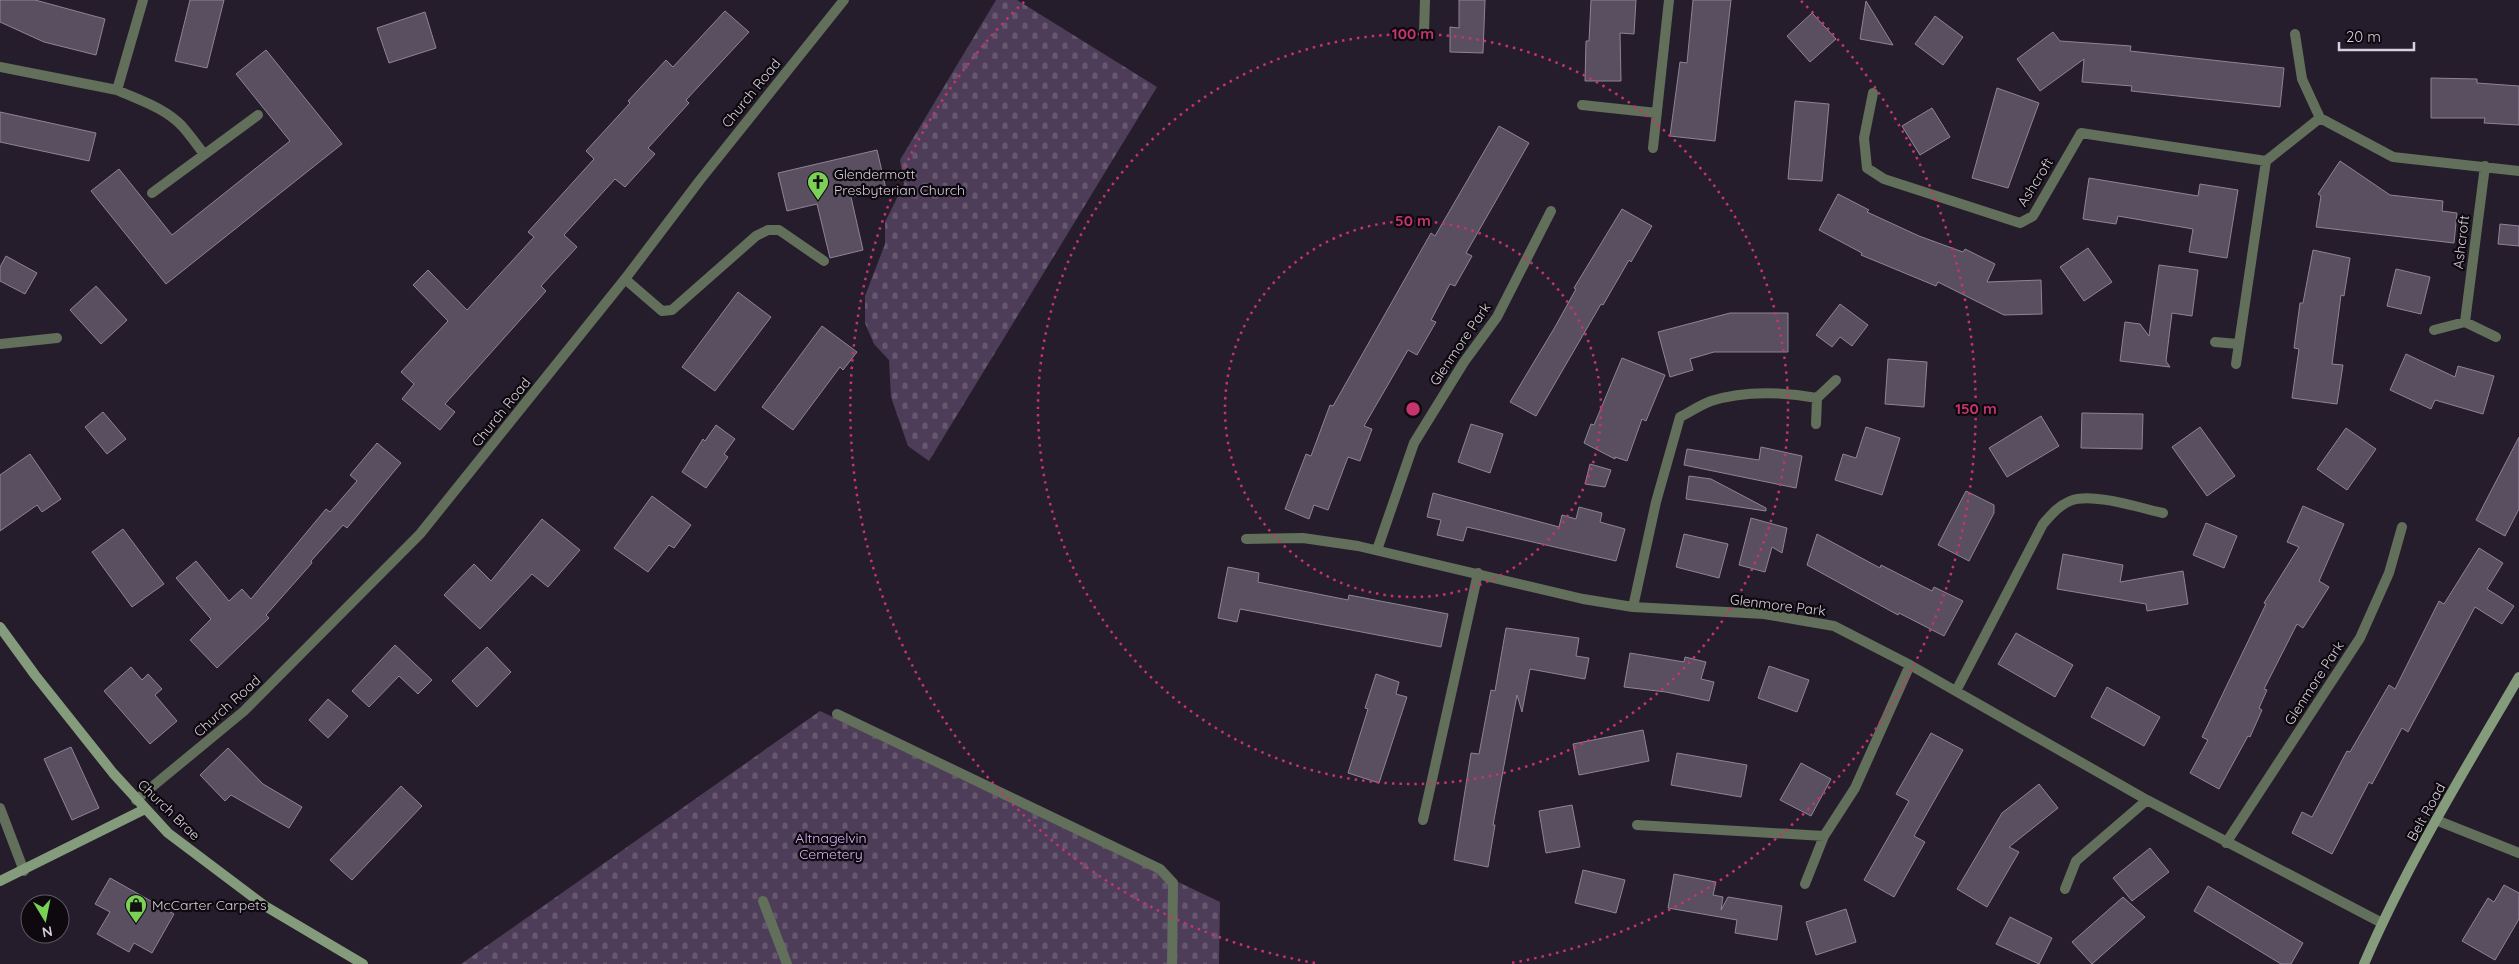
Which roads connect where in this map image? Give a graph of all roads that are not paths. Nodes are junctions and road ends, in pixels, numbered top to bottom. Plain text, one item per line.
1 (143, 0) edge
2 (844, 0) edge
3 (1425, 0) edge
4 (1669, 0) edge
5 (1424, 32) dead end
6 (2295, 34) dead end
7 (0, 67) edge
8 (117, 90) junction
9 (1873, 93) dead end
10 (1582, 105) dead end
11 (1657, 114) junction
12 (258, 116) dead end
13 (2320, 118) junction
14 (1653, 148) dead end
15 (204, 154) junction
16 (2266, 161) junction
17 (2485, 166) junction
18 (2519, 170) edge
19 (152, 193) dead end
20 (1551, 211) dead end
21 (824, 261) dead end
22 (625, 279) junction
23 (2465, 322) junction
24 (2434, 330) dead end
25 (2496, 336) dead end
26 (57, 338) dead end
27 (2215, 342) dead end
28 (0, 344) edge
29 (2238, 344) junction
30 (2236, 364) dead end
31 (1836, 380) dead end
32 (1818, 398) junction
33 (1816, 424) dead end
34 (2163, 513) dead end
35 (2402, 527) dead end
36 (1246, 539) dead end
37 (1377, 550) junction
38 (1478, 573) junction
39 (1633, 608) junction
40 (0, 627) edge
41 (1910, 665) junction
42 (2519, 677) edge
43 (1956, 691) junction
44 (837, 714) dead end
45 (136, 800) junction
46 (2147, 800) junction
47 (0, 808) edge
48 (145, 809) junction
49 (1423, 820) dead end
50 (2436, 820) junction
51 (1637, 825) dead end
52 (1824, 836) junction
53 (2226, 842) junction
54 (2519, 853) edge
55 (24, 871) junction
56 (0, 882) edge
57 (1805, 884) dead end
58 (2065, 890) dead end
59 (763, 901) dead end
60 (2382, 923) junction
61 (363, 964) edge
62 (787, 964) edge
63 (1172, 964) edge
64 (2364, 964) edge

1 - 8 street
2 - 22 street, Church Road
3 - 5 street
4 - 11 street
6 - 13 street
7 - 8 street
8 - 15 street
9 - 16 street, Ashcroft
10 - 11 street
11 - 14 street
12 - 15 street
13 - 16 street
13 - 17 street
15 - 19 street
16 - 29 street
17 - 18 street
17 - 23 street, Ashcroft
20 - 37 street, Glenmore Park
21 - 22 street
22 - 45 street, Church Road
23 - 24 street
23 - 25 street
26 - 28 street
27 - 29 street
29 - 30 street
31 - 32 street
32 - 33 street
32 - 39 street
34 - 43 street
35 - 53 street, Glenmore Park
36 - 37 street, Glenmore Park
37 - 38 street, Glenmore Park
38 - 39 street, Glenmore Park
38 - 49 street
39 - 41 street, Glenmore Park
40 - 45 main road, Church Brae
41 - 43 street, Glenmore Park
41 - 52 street
42 - 50 main road, Belt Road
43 - 46 street, Glenmore Park
44 - 63 street
45 - 48 main road, Church Brae
46 - 53 street, Glenmore Park
46 - 58 street
47 - 55 street
48 - 55 main road
48 - 61 main road, Church Brae
50 - 54 street
50 - 60 main road, Belt Road
51 - 52 street
52 - 57 street
53 - 60 street, Glenmore Park
55 - 56 main road
59 - 62 street
60 - 64 main road, Belt Road

